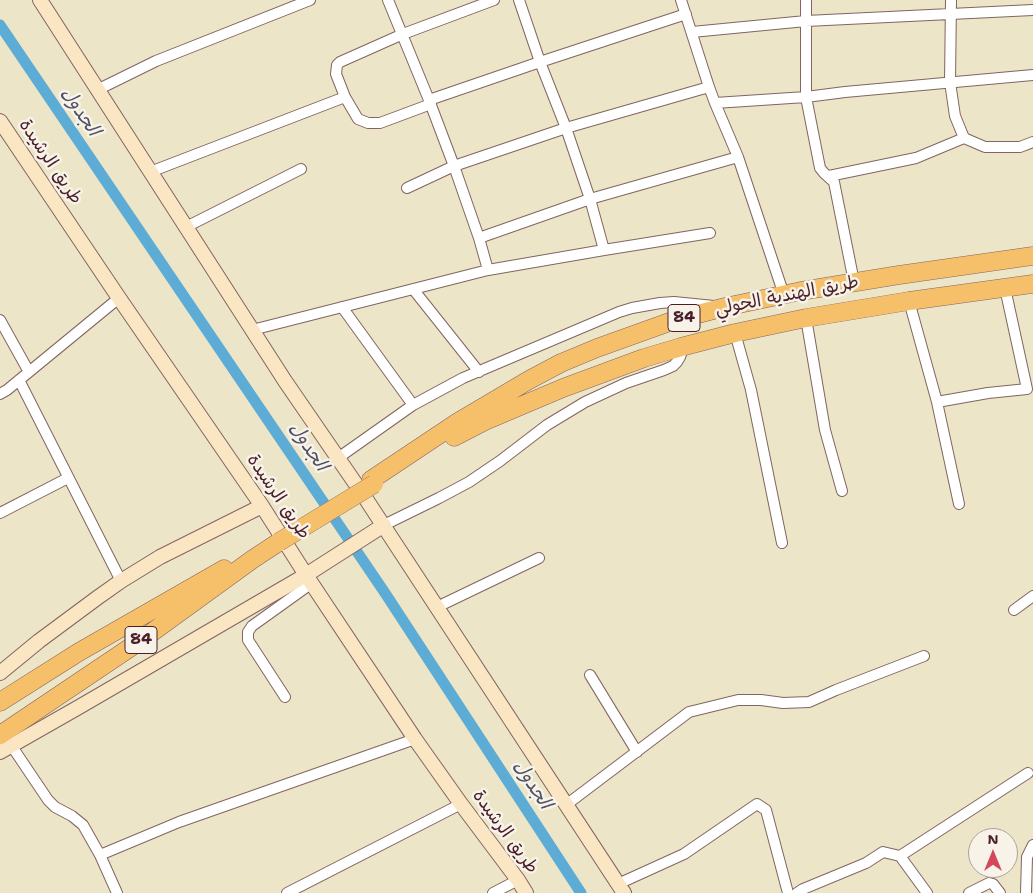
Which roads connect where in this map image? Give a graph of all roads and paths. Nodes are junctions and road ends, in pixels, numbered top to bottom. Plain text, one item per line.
1 (40, 0) edge
2 (310, 0) edge
3 (388, 0) edge
4 (494, 0) edge
5 (519, 0) edge
6 (681, 0) edge
7 (806, 0) edge
8 (951, 0) edge
9 (1033, 10) edge
10 (686, 14) junction
11 (951, 14) junction
12 (806, 21) junction
13 (692, 32) junction
14 (403, 34) junction
15 (540, 62) junction
16 (1033, 75) edge
17 (950, 82) junction
18 (709, 87) junction
19 (97, 90) junction
20 (345, 97) junction
21 (806, 97) junction
22 (430, 102) junction
23 (715, 103) junction
24 (0, 121) edge
25 (566, 128) junction
26 (964, 138) junction
27 (1033, 142) edge
28 (738, 157) junction
29 (454, 166) junction
30 (301, 170) dead end
31 (150, 172) junction
32 (829, 176) junction
33 (407, 188) dead end
34 (590, 199) junction
35 (186, 227) junction
36 (710, 233) dead end
37 (478, 238) junction
38 (604, 250) junction
39 (1033, 256) edge
40 (488, 270) junction
41 (854, 282) junction
42 (1033, 284) edge
43 (1005, 288) junction
44 (413, 289) junction
45 (784, 295) junction
46 (119, 298) junction
47 (909, 301) junction
48 (342, 307) junction
49 (725, 307) junction
50 (806, 318) junction
51 (0, 320) edge
52 (252, 330) junction
53 (734, 333) junction
54 (681, 347) junction
55 (28, 372) junction
56 (479, 372) junction
57 (19, 380) junction
58 (0, 394) edge
59 (937, 402) junction
60 (414, 406) junction
61 (338, 458) junction
62 (68, 478) junction
63 (372, 482) junction
64 (842, 491) dead end
65 (959, 504) dead end
66 (262, 506) junction
67 (0, 513) edge
68 (384, 526) junction
69 (278, 540) junction
70 (782, 543) dead end
71 (539, 558) dead end
72 (308, 578) junction
73 (122, 581) junction
74 (1033, 596) edge
75 (437, 607) junction
76 (1014, 610) dead end
77 (924, 656) dead end
78 (0, 673) edge
79 (590, 675) dead end
80 (285, 697) dead end
81 (0, 702) edge
82 (415, 739) junction
83 (4, 744) edge
84 (637, 752) junction
85 (1028, 773) dead end
86 (461, 804) junction
87 (566, 805) junction
88 (1033, 845) edge
89 (100, 855) junction
90 (900, 856) junction
91 (518, 880) junction
92 (621, 888) edge
93 (801, 892) edge
94 (117, 893) edge
95 (286, 893) edge
96 (493, 893) edge
97 (526, 893) edge
98 (788, 893) edge
99 (927, 893) edge
100 (969, 893) edge
101 (1000, 893) edge
102 (1026, 893) edge

1 - 19 street
2 - 19 street
3 - 14 street
4 - 14 street
5 - 15 street
6 - 10 street
7 - 12 street
8 - 11 street
9 - 11 street
10 - 13 street
10 - 15 street
11 - 12 street
11 - 17 street
12 - 13 street
12 - 21 street
13 - 18 street
14 - 20 street
14 - 22 street
15 - 22 street
15 - 25 street
16 - 17 street
17 - 21 street
17 - 26 street
18 - 23 street
18 - 25 street
19 - 31 street
20 - 22 street
20 - 31 street
21 - 23 street
21 - 32 street
22 - 29 street
23 - 28 street
24 - 46 street, طريق الرشيدة
25 - 29 street
25 - 34 street
26 - 27 street
26 - 32 street
28 - 34 street
28 - 45 street
29 - 33 street
29 - 37 street
30 - 35 street
31 - 35 street
32 - 41 street
34 - 37 street
34 - 38 street
35 - 52 street
36 - 38 street
37 - 40 street
38 - 40 street
39 - 41 highway, طريق الهندية الحولي / 84
40 - 44 street
41 - 45 highway, طريق الهندية الحولي / 84
42 - 43 highway, طريق الهندية الحولي / 84
43 - 47 highway, طريق الهندية الحولي / 84
43 - 59 street
44 - 48 street
44 - 56 street
45 - 49 highway, طريق الهندية الحولي / 84
46 - 55 street
46 - 66 street, طريق الرشيدة
47 - 50 highway, طريق الهندية الحولي / 84
47 - 59 street
48 - 52 street
48 - 60 street
49 - 56 street
49 - 63 highway, طريق الهندية الحولي / 84
50 - 53 highway, طريق الهندية الحولي / 84
50 - 64 street
51 - 55 street
52 - 61 street
53 - 54 highway, طريق الهندية الحولي / 84
53 - 70 street
54 - 63 highway, طريق الهندية الحولي / 84
54 - 68 street
55 - 57 street
56 - 60 street
57 - 58 street
57 - 62 street
59 - 65 street
60 - 61 street
61 - 68 street
62 - 67 street
62 - 73 street
63 - 69 highway, 84
66 - 72 street, طريق الرشيدة
66 - 73 street
68 - 72 street
68 - 75 street
69 - 81 highway, 84
69 - 83 highway, 84
71 - 75 street
72 - 80 street
72 - 82 street, طريق الرشيدة
72 - 83 street
73 - 78 street
74 - 76 street
75 - 87 street
77 - 84 street
79 - 84 street
82 - 86 street, طريق الرشيدة
82 - 89 street
83 - 89 street
84 - 87 street
85 - 90 street
86 - 91 street, طريق الرشيدة
86 - 95 street
87 - 92 street
88 - 102 street
89 - 94 street
90 - 93 street
90 - 99 street
91 - 96 street
91 - 97 street, طريق الرشيدة
92 - 98 street
100 - 101 street

